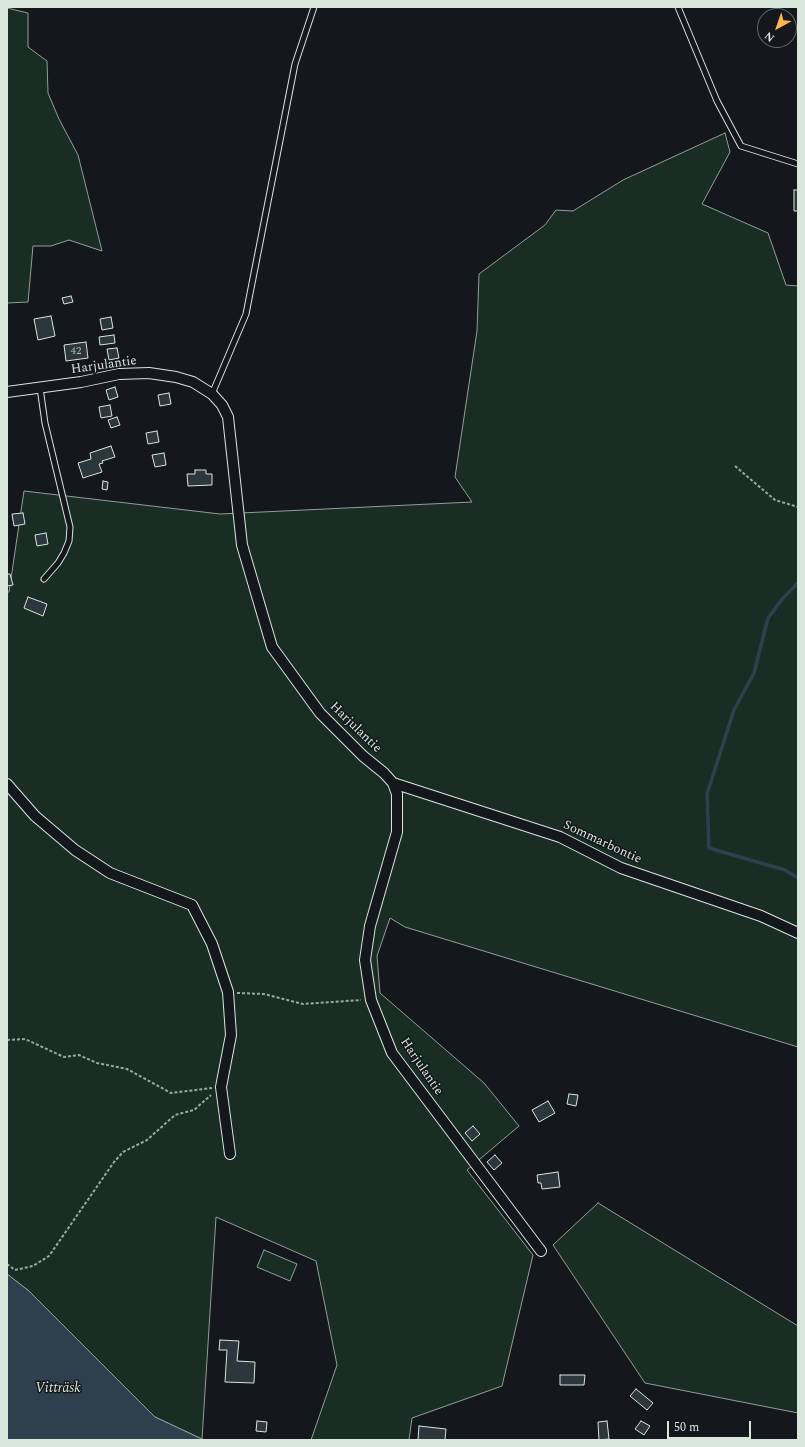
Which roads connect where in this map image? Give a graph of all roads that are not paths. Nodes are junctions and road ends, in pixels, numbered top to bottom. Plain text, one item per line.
1 (314, 7) edge
2 (678, 7) edge
3 (798, 164) edge
4 (40, 388) junction
5 (7, 392) edge
6 (212, 394) junction
7 (44, 579) dead end
8 (393, 783) junction
9 (7, 784) edge
10 (798, 933) edge
11 (230, 1154) dead end
12 (541, 1251) dead end

1 - 6 lane
2 - 3 lane
4 - 5 street, Harjulantie
4 - 6 street, Harjulantie
4 - 7 lane
6 - 8 street, Harjulantie
8 - 10 street, Sommarbontie
8 - 12 street, Harjulantie
9 - 11 street

